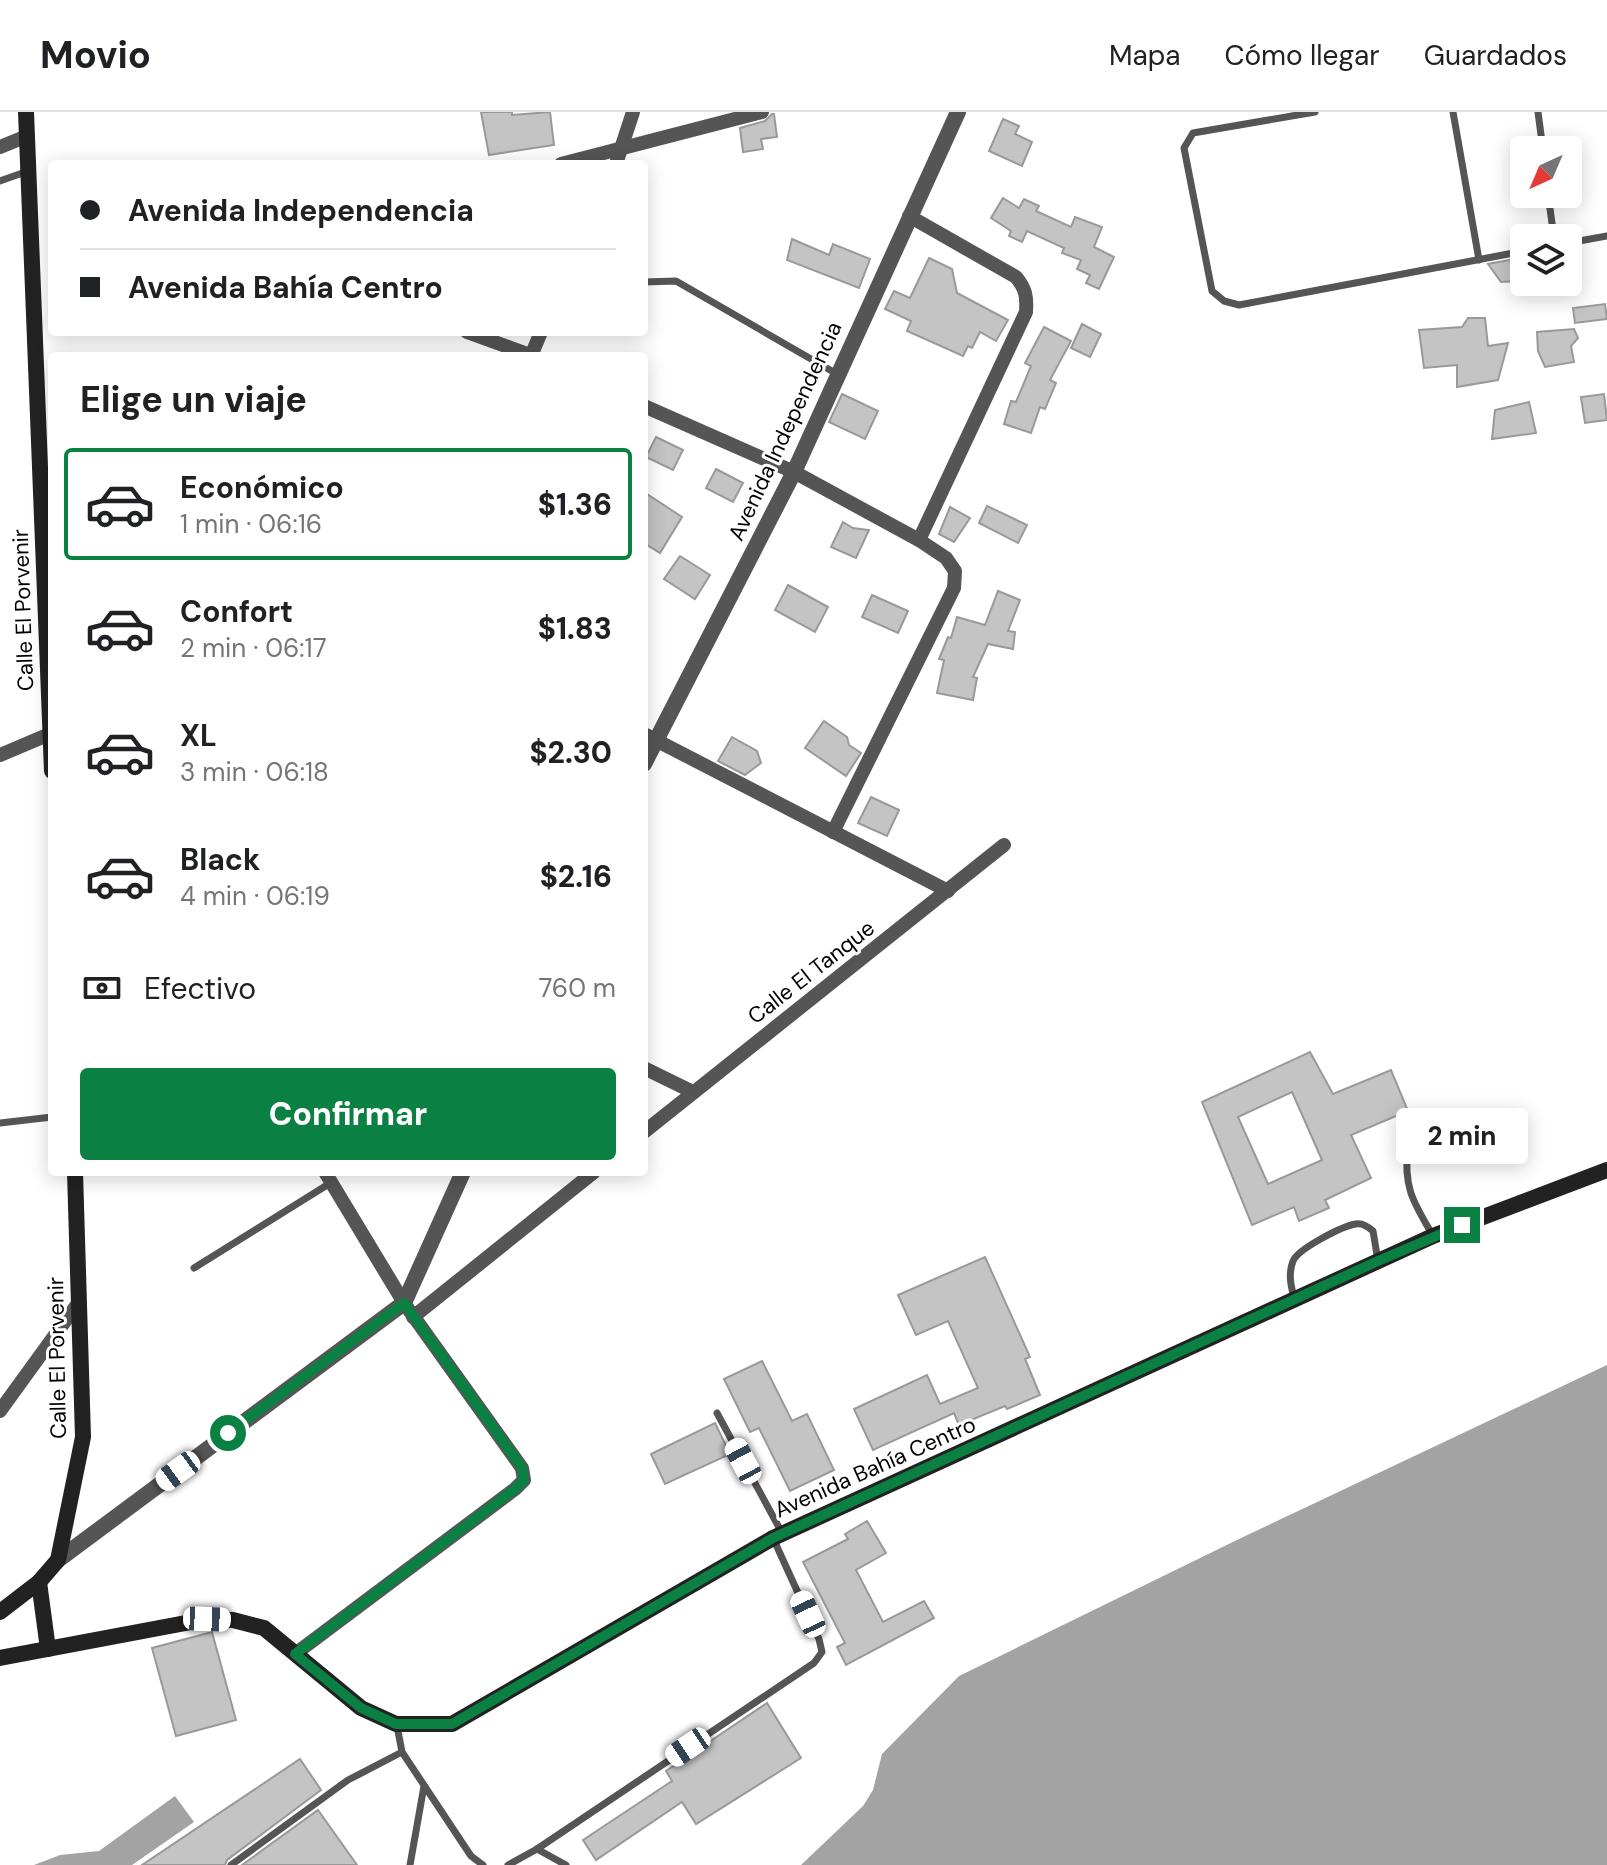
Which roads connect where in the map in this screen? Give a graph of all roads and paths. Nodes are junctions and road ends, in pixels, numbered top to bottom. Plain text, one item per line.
1 (26, 112) edge
2 (633, 112) edge
3 (762, 112) edge
4 (958, 112) edge
5 (1315, 112) edge
6 (1453, 112) edge
7 (1538, 112) edge
8 (27, 136) junction
9 (1541, 136) edge
10 (0, 147) edge
11 (623, 148) junction
12 (576, 160) edge
13 (618, 160) edge
14 (29, 170) junction
15 (0, 181) edge
16 (909, 216) junction
17 (1607, 236) edge
18 (1582, 240) edge
19 (1510, 254) edge
20 (1479, 260) junction
21 (648, 282) edge
22 (478, 336) edge
23 (521, 352) edge
24 (838, 375) junction
25 (648, 408) edge
26 (794, 472) junction
27 (919, 540) junction
28 (48, 582) edge
29 (48, 734) edge
30 (650, 737) edge
31 (0, 755) edge
32 (833, 832) junction
33 (1004, 845) dead end
34 (948, 891) junction
35 (648, 1070) edge
36 (693, 1092) junction
37 (48, 1117) edge
38 (0, 1123) edge
39 (648, 1129) edge
40 (1408, 1147) dead end
41 (1607, 1170) edge
42 (75, 1176) edge
43 (461, 1176) edge
44 (589, 1176) edge
45 (329, 1177) edge
46 (1433, 1236) junction
47 (1378, 1261) junction
48 (194, 1268) dead end
49 (1295, 1301) junction
50 (79, 1302) junction
51 (409, 1310) junction
52 (0, 1411) edge
53 (717, 1413) dead end
54 (777, 1536) junction
55 (58, 1560) junction
56 (39, 1582) junction
57 (0, 1612) edge
58 (48, 1649) junction
59 (295, 1654) junction
60 (0, 1658) edge
61 (396, 1724) junction
62 (402, 1752) junction
63 (424, 1786) junction
64 (537, 1849) junction
65 (231, 1865) edge
66 (410, 1865) edge
67 (483, 1865) edge
68 (508, 1865) edge
69 (566, 1865) edge

1 - 8 main road, Calle El Porvenir
2 - 11 street
3 - 11 street
4 - 16 street, Avenida Independencia
5 - 20 lane
6 - 20 lane
7 - 9 lane
8 - 10 street
8 - 14 main road, Calle El Porvenir
11 - 12 street
11 - 13 street
14 - 15 lane
14 - 28 main road, Calle El Porvenir
16 - 24 street, Avenida Independencia
16 - 27 street
17 - 18 lane
19 - 20 lane
21 - 24 lane
22 - 23 street
24 - 26 street, Avenida Independencia
25 - 26 street
26 - 27 street
26 - 30 street, Avenida Independencia
27 - 32 street
29 - 31 street
30 - 32 street
32 - 34 street
33 - 34 street, Calle El Tanque
34 - 36 street, Calle El Tanque
35 - 36 street
36 - 39 street, Calle El Tanque
37 - 38 lane
40 - 46 lane
41 - 46 main road, Avenida Bahía Centro
42 - 50 main road, Calle El Porvenir
43 - 51 street
44 - 51 street
45 - 48 lane
45 - 51 street
46 - 47 main road, Avenida Bahía Centro
47 - 49 main road, Avenida Bahía Centro
47 - 49 lane
49 - 54 main road, Avenida Bahía Centro
50 - 52 street
50 - 55 main road, Calle El Porvenir
51 - 55 street
51 - 59 street
53 - 54 lane
54 - 61 main road, Avenida Bahía Centro
54 - 64 lane
55 - 56 main road, Calle El Porvenir
56 - 57 main road, Calle El Porvenir
56 - 58 main road
58 - 59 main road, Avenida Bahía Centro
58 - 60 main road, Avenida Bahía Centro
59 - 61 main road, Avenida Bahía Centro
61 - 62 lane
62 - 63 lane
62 - 65 lane
63 - 66 lane
63 - 67 lane
64 - 68 lane
64 - 69 lane

